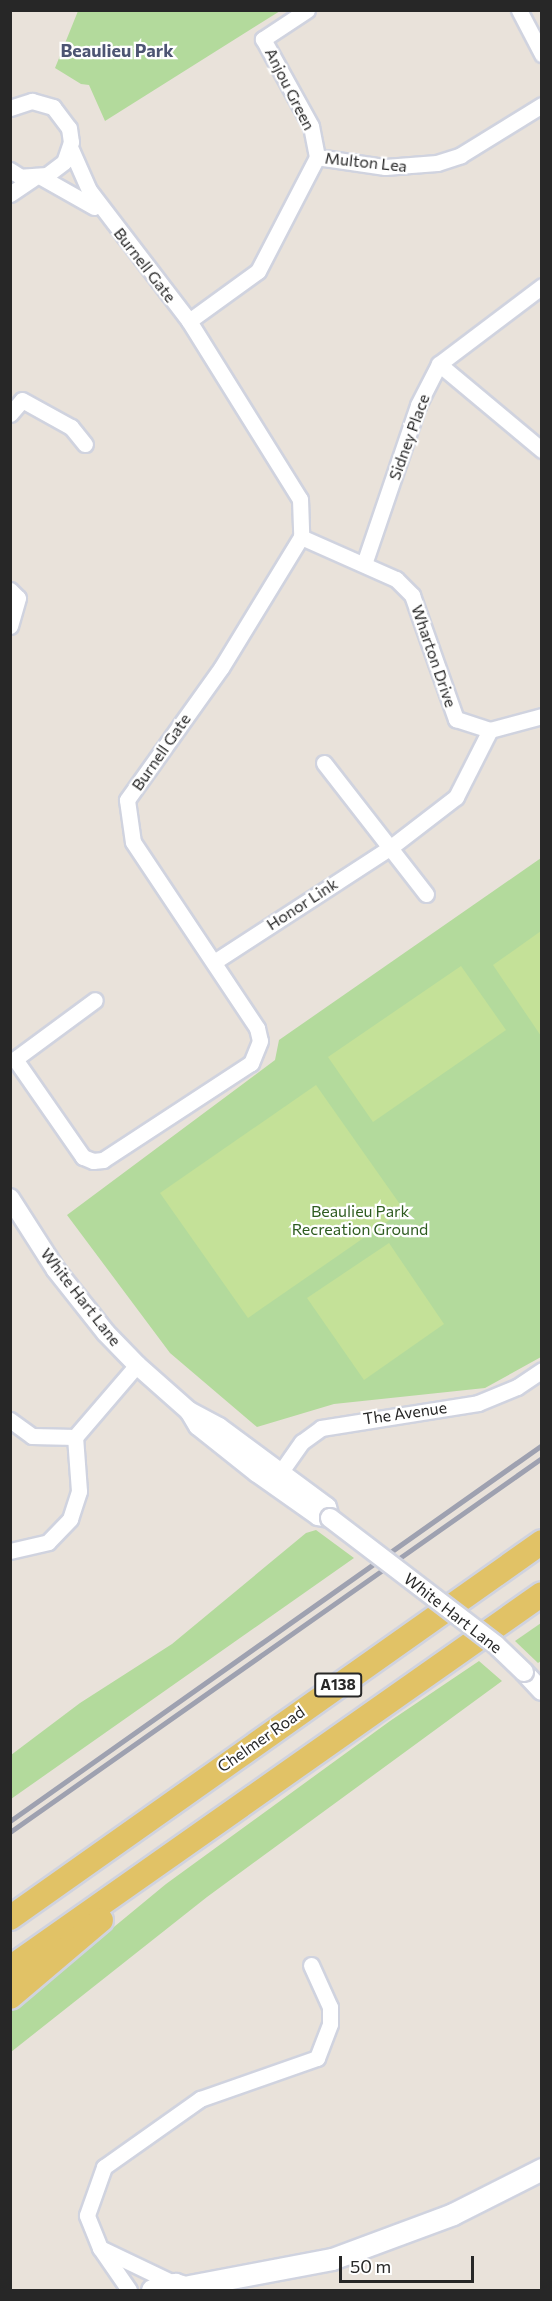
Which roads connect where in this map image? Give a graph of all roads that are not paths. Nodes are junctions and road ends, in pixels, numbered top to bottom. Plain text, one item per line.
1 (308, 10) edge
2 (519, 10) edge
3 (542, 54) edge
4 (10, 92) edge
5 (32, 101) junction
6 (542, 105) edge
7 (10, 108) edge
8 (70, 147) junction
9 (317, 157) junction
10 (10, 170) edge
11 (37, 177) junction
12 (10, 194) edge
13 (108, 219) junction
14 (542, 286) edge
15 (189, 321) junction
16 (439, 364) junction
17 (10, 414) edge
18 (85, 444) dead end
19 (542, 450) edge
20 (301, 537) junction
21 (364, 564) junction
22 (10, 590) edge
23 (10, 626) edge
24 (542, 716) edge
25 (490, 730) junction
26 (324, 763) dead end
27 (391, 847) junction
28 (426, 894) dead end
29 (214, 962) junction
30 (95, 1000) dead end
31 (10, 1197) edge
32 (137, 1365) junction
33 (542, 1370) edge
34 (189, 1411) junction
35 (10, 1420) edge
36 (75, 1437) junction
37 (280, 1473) junction
38 (330, 1518) junction
39 (542, 1542) edge
40 (10, 1551) edge
41 (542, 1594) edge
42 (542, 1691) edge
43 (135, 1828) junction
44 (190, 1840) junction
45 (10, 1910) edge
46 (10, 1918) edge
47 (311, 1965) dead end
48 (10, 1968) edge
49 (10, 1997) edge
50 (542, 2169) edge
51 (100, 2248) junction
52 (272, 2270) junction
53 (187, 2287) edge
54 (129, 2290) edge
55 (152, 2290) edge
56 (245, 2290) edge

1 - 9 street, Anjou Green
2 - 3 street
4 - 5 street
5 - 7 street
5 - 8 street, Burnell Gate
6 - 9 street, Multon Lea
8 - 11 street
8 - 13 street, Burnell Gate
9 - 15 street, Multon Lea
10 - 11 street, Burnell Gate
11 - 12 street
11 - 13 street, Burnell Gate
13 - 15 street, Burnell Gate
14 - 16 street, Sidney Place
15 - 20 street, Burnell Gate
16 - 19 street
16 - 21 street, Sidney Place
17 - 18 street
20 - 21 street, Wharton Drive
20 - 29 street, Burnell Gate
21 - 25 street, Wharton Drive
22 - 23 street
24 - 25 street
25 - 27 street, Honor Link
26 - 27 street
27 - 28 street
27 - 29 street, Honor Link
29 - 30 street, Burnell Gate
31 - 32 street, White Hart Lane
32 - 34 street, White Hart Lane
32 - 36 street
33 - 37 street, The Avenue
34 - 37 street, White Hart Lane
34 - 38 street, White Hart Lane
35 - 36 street
36 - 40 street
37 - 38 street, White Hart Lane
38 - 42 street, White Hart Lane, bridge
39 - 43 main road, Chelmer Road / A138
41 - 44 main road, A138
43 - 45 main road
43 - 46 main road, Chelmer Road / A138
44 - 48 main road, A138
44 - 49 main road, A138
47 - 51 street
50 - 52 main road
51 - 53 street
51 - 54 street
52 - 53 main road
52 - 56 main road
53 - 55 main road

